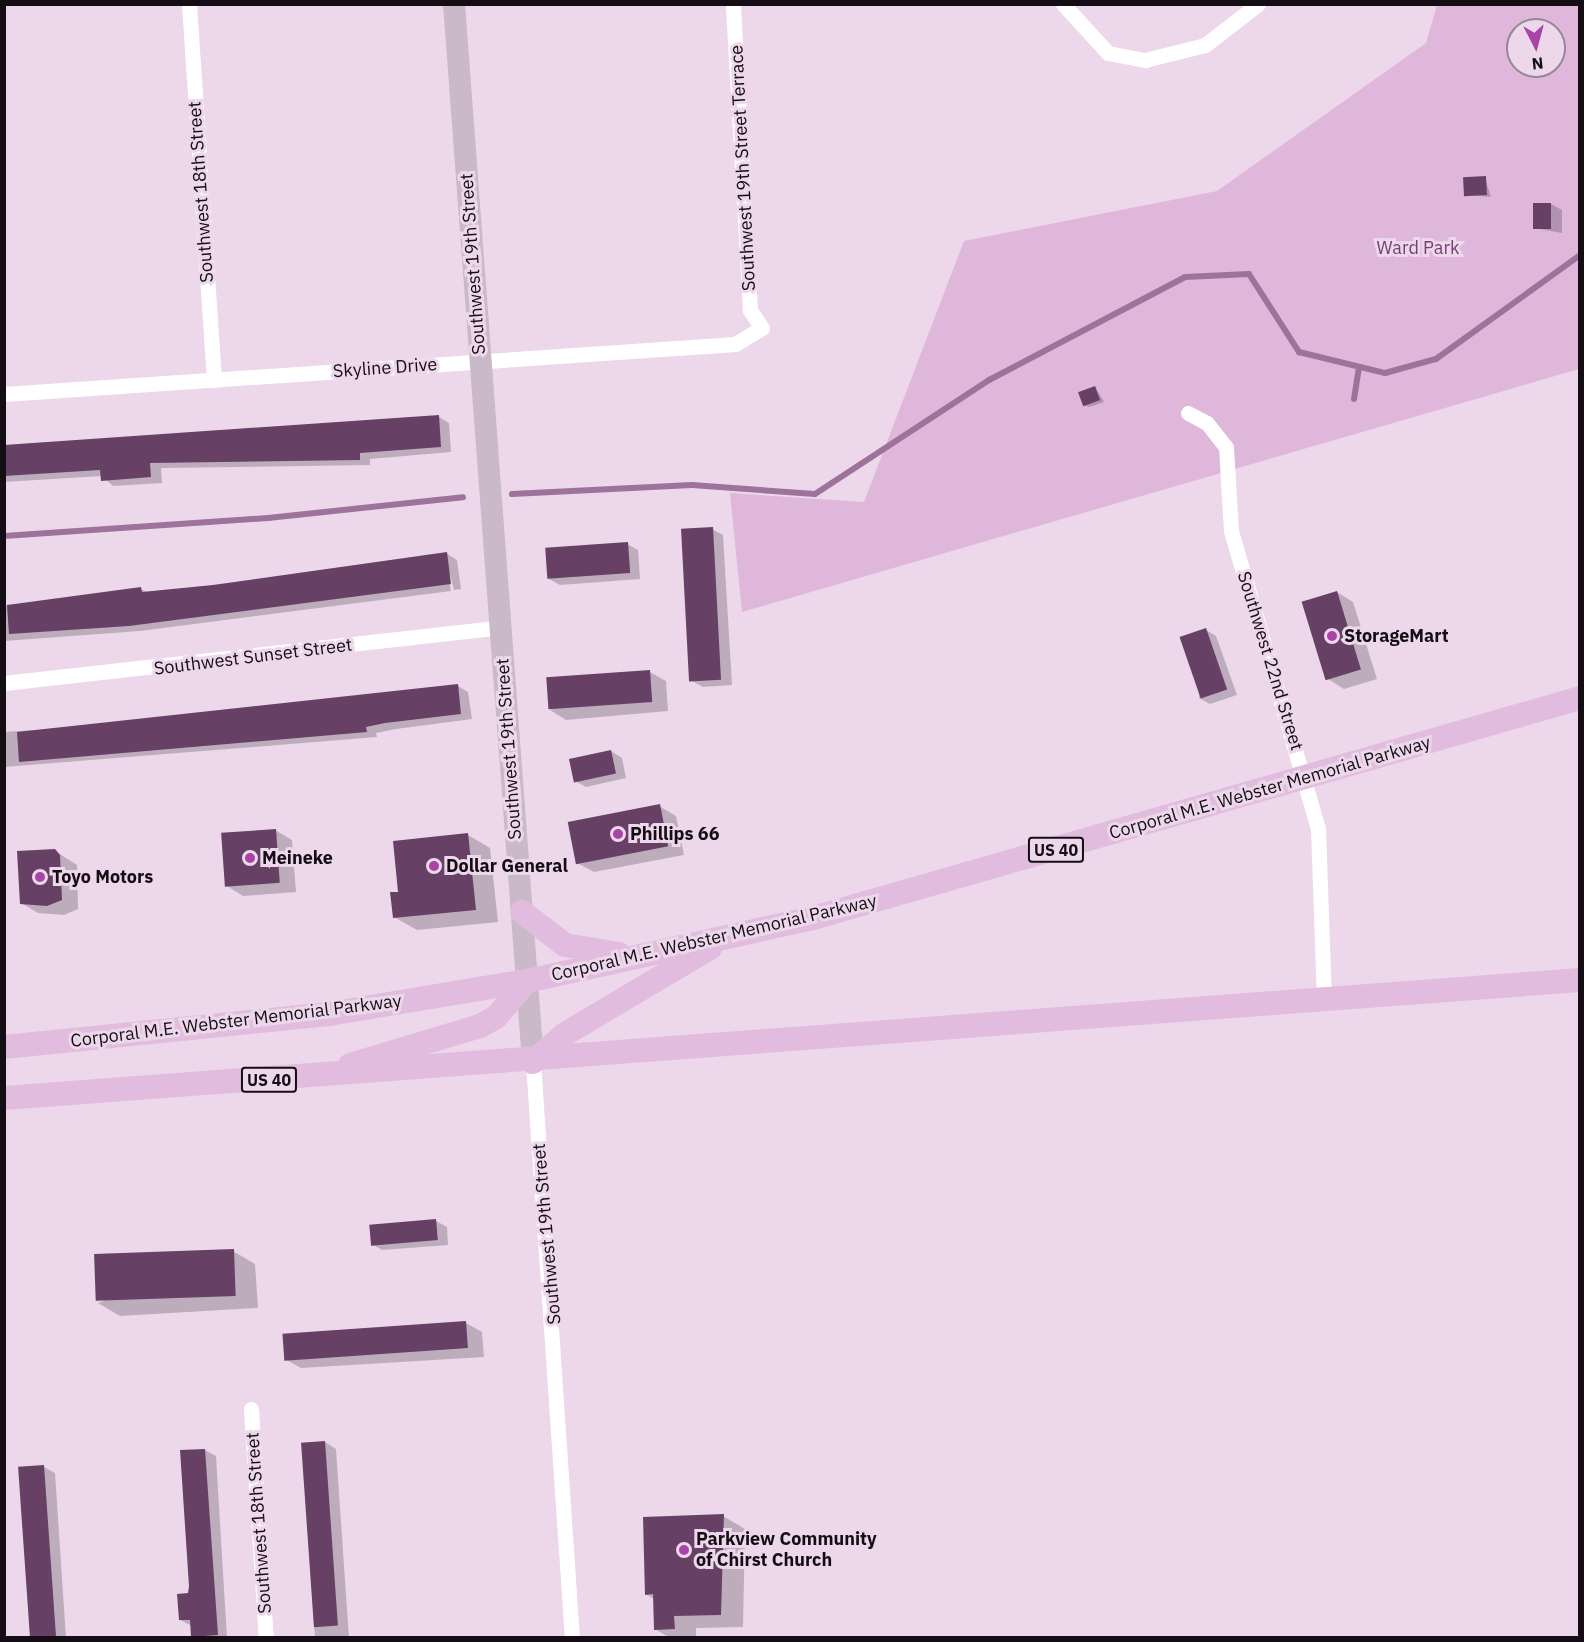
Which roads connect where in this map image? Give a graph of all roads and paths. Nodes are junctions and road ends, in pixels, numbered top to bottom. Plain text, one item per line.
1 (189, 4) edge
2 (454, 4) edge
3 (733, 4) edge
4 (1063, 4) edge
5 (1258, 4) edge
6 (762, 328) joint
7 (481, 361) junction
8 (214, 380) junction
9 (4, 394) edge
10 (1188, 413) dead end
11 (500, 627) junction
12 (4, 683) edge
13 (1580, 698) edge
14 (1305, 779) junction
15 (522, 912) junction
16 (731, 937) junction
17 (651, 954) junction
18 (1580, 980) edge
19 (527, 981) junction
20 (1324, 998) junction
21 (4, 1047) edge
22 (533, 1062) junction
23 (313, 1077) junction
24 (4, 1098) edge
25 (251, 1409) dead end
26 (266, 1638) edge
27 (572, 1638) edge

1 - 8 street, Southwest 18th Street
2 - 7 street, Southwest 19th Street
3 - 6 street, Southwest 19th Street Terrace
4 - 5 street
6 - 7 street, Skyline Drive
7 - 8 street, Skyline Drive
7 - 11 street, Southwest 19th Street
8 - 9 street, Skyline Drive
10 - 14 street, Southwest 22nd Street
11 - 12 street, Southwest Sunset Street
11 - 15 street, Southwest 19th Street
13 - 14 main road, Corporal M.E. Webster Memorial Parkway / US 40
14 - 16 main road, Corporal M.E. Webster Memorial Parkway / US 40
14 - 20 street, Southwest 22nd Street
15 - 17 main road
15 - 19 street, Southwest 19th Street
16 - 17 main road, Corporal M.E. Webster Memorial Parkway / US 40
16 - 22 main road
17 - 19 main road, Corporal M.E. Webster Memorial Parkway / US 40
18 - 20 main road, US 40
19 - 21 main road, Corporal M.E. Webster Memorial Parkway / US 40
19 - 22 street, Southwest 19th Street
19 - 23 main road
20 - 22 main road, US 40
22 - 23 main road, US 40
22 - 27 street, Southwest 19th Street
23 - 24 main road, US 40
25 - 26 street, Southwest 18th Street

